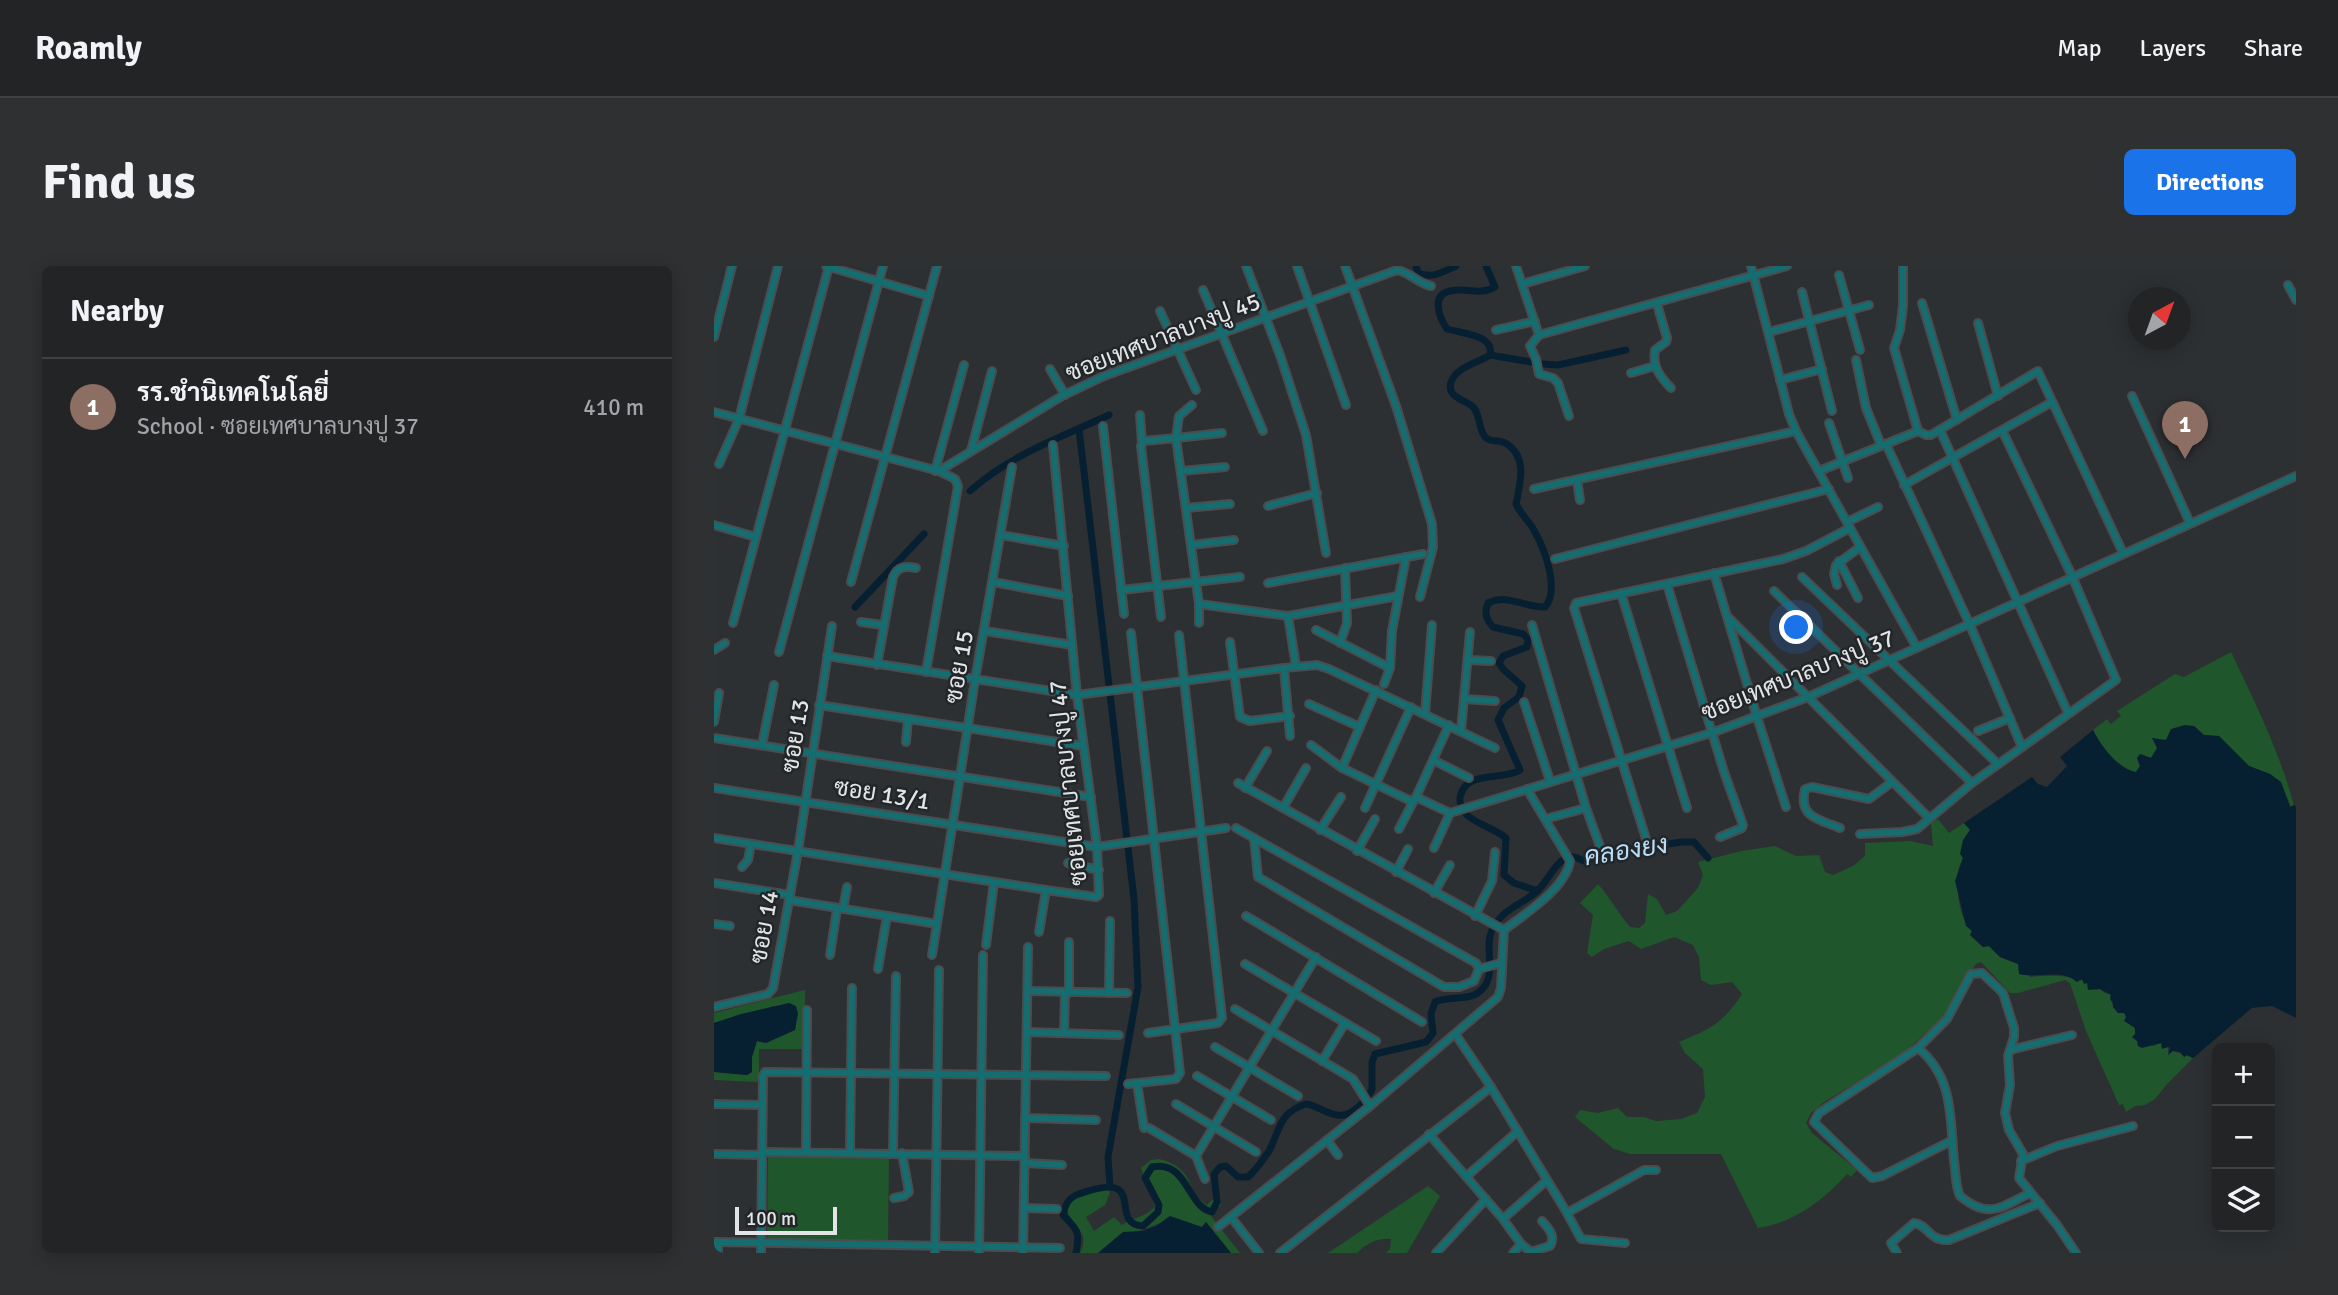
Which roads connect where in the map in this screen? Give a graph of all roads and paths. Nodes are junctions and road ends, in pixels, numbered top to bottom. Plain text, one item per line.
1 (732, 266) edge
2 (778, 266) edge
3 (827, 266) edge
4 (883, 266) edge
5 (937, 266) edge
6 (1246, 266) edge
7 (1297, 266) edge
8 (1345, 266) edge
9 (1516, 266) edge
10 (1585, 266) edge
11 (1751, 266) edge
12 (1787, 266) edge
13 (1903, 266) edge
14 (1839, 275) dead end
15 (1754, 276) junction
16 (879, 281) junction
17 (1522, 284) junction
18 (2288, 285) dead end
19 (1431, 286) dead end
20 (1352, 287) junction
21 (1203, 290) dead end
22 (1802, 292) dead end
23 (929, 296) junction
24 (2296, 300) edge
25 (1310, 302) junction
26 (1922, 303) dead end
27 (1657, 304) junction
28 (1869, 305) dead end
29 (1849, 310) junction
30 (1160, 311) dead end
31 (1265, 318) junction
32 (1535, 321) junction
33 (1811, 321) junction
34 (1978, 323) dead end
35 (1496, 330) dead end
36 (1769, 332) junction
37 (1222, 334) junction
38 (1539, 335) junction
39 (714, 337) edge
40 (1177, 348) junction
41 (1860, 350) dead end
42 (1856, 360) dead end
43 (964, 365) dead end
44 (1656, 366) junction
45 (1050, 369) dead end
46 (1822, 369) junction
47 (992, 371) dead end
48 (1631, 373) dead end
49 (1780, 380) junction
50 (1671, 388) dead end
51 (1196, 390) dead end
52 (1065, 395) junction
53 (1998, 396) junction
54 (2132, 396) dead end
55 (2052, 402) junction
56 (1192, 405) dead end
57 (1346, 405) dead end
58 (1832, 411) dead end
59 (714, 412) edge
60 (1140, 415) dead end
61 (1569, 416) dead end
62 (738, 419) junction
63 (1957, 420) junction
64 (1829, 423) dead end
65 (1103, 426) dead end
66 (1940, 430) junction
67 (2002, 430) junction
68 (785, 431) junction
69 (1263, 431) dead end
70 (1796, 431) junction
71 (1918, 431) junction
72 (1222, 433) dead end
73 (1176, 438) junction
74 (1142, 443) junction
75 (835, 444) junction
76 (1053, 445) dead end
77 (1883, 445) junction
78 (971, 451) junction
79 (885, 457) junction
80 (1954, 458) junction
81 (1842, 461) junction
82 (719, 464) dead end
83 (1012, 467) dead end
84 (1225, 467) dead end
85 (937, 471) junction
86 (1181, 471) junction
87 (1819, 471) junction
88 (2296, 475) edge
89 (1848, 478) dead end
90 (1577, 480) junction
91 (1904, 485) junction
92 (1534, 489) dead end
93 (1829, 489) junction
94 (1317, 493) junction
95 (1580, 500) dead end
96 (1230, 504) dead end
97 (1268, 506) dead end
98 (1878, 507) dead end
99 (1186, 508) junction
100 (2190, 523) junction
101 (714, 525) edge
102 (1848, 525) junction
103 (1001, 536) junction
104 (756, 537) junction
105 (1234, 540) dead end
106 (1191, 545) junction
107 (1064, 546) junction
108 (1860, 547) junction
109 (1326, 552) dead end
110 (2123, 553) junction
111 (1423, 554) dead end
112 (1406, 557) junction
113 (1555, 559) dead end
114 (1839, 561) junction
115 (916, 568) dead end
116 (1345, 568) junction
117 (1714, 573) junction
118 (2072, 576) junction
119 (1802, 577) dead end
120 (1240, 578) dead end
121 (851, 582) dead end
122 (993, 582) junction
123 (1196, 582) junction
124 (1268, 583) dead end
125 (1667, 584) junction
126 (1837, 585) dead end
127 (1157, 586) junction
128 (1121, 590) junction
129 (1774, 591) dead end
130 (1621, 593) junction
131 (1068, 596) junction
132 (1398, 596) junction
133 (1420, 597) dead end
134 (1858, 598) dead end
135 (2018, 601) junction
136 (1199, 604) junction
137 (1347, 605) junction
138 (1124, 614) dead end
139 (1288, 616) junction
140 (1161, 617) dead end
141 (1729, 618) junction
142 (861, 622) dead end
143 (1199, 622) dead end
144 (733, 623) dead end
145 (883, 625) junction
146 (1433, 625) dead end
147 (1532, 625) dead end
148 (1970, 625) junction
149 (832, 626) dead end
150 (1316, 630) dead end
151 (985, 631) junction
152 (1131, 632) dead end
153 (1470, 632) dead end
154 (1179, 635) dead end
155 (1230, 642) dead end
156 (725, 643) dead end
157 (1340, 643) junction
158 (1072, 645) junction
159 (1917, 648) junction
160 (714, 649) edge
161 (779, 652) dead end
162 (827, 656) junction
163 (1468, 660) junction
164 (1888, 660) junction
165 (1491, 661) dead end
166 (877, 665) junction
167 (1296, 666) junction
168 (1284, 668) junction
169 (1390, 668) junction
170 (926, 672) junction
171 (1234, 674) junction
172 (1859, 674) junction
173 (975, 680) junction
174 (1184, 681) junction
175 (1384, 684) dead end
176 (774, 685) dead end
177 (1136, 688) junction
178 (1376, 690) junction
179 (719, 692) dead end
180 (1077, 695) junction
181 (1808, 697) junction
182 (1464, 699) junction
183 (1495, 701) dead end
184 (1524, 702) dead end
185 (1309, 704) dead end
186 (820, 705) junction
187 (1411, 707) junction
188 (2068, 713) junction
189 (1425, 714) junction
190 (1290, 716) junction
191 (1757, 717) junction
192 (2010, 718) junction
193 (908, 719) junction
194 (714, 722) edge
195 (1449, 725) junction
196 (1360, 727) junction
197 (968, 728) junction
198 (1461, 731) junction
199 (1978, 731) dead end
200 (1714, 732) junction
201 (1290, 736) dead end
202 (714, 738) edge
203 (906, 742) dead end
204 (762, 745) junction
205 (1311, 745) dead end
206 (1668, 745) junction
207 (1083, 746) junction
208 (2022, 747) junction
209 (1495, 748) dead end
210 (1267, 751) dead end
211 (812, 754) junction
212 (1622, 759) junction
213 (1433, 760) junction
214 (1998, 764) junction
215 (1306, 768) dead end
216 (1342, 768) junction
217 (1575, 774) junction
218 (961, 777) junction
219 (1469, 778) dead end
220 (1550, 781) junction
221 (1892, 782) junction
222 (1238, 783) dead end
223 (1972, 783) junction
224 (1377, 785) junction
225 (714, 788) edge
226 (1245, 788) junction
227 (1527, 789) junction
228 (1091, 797) junction
229 (1340, 797) dead end
230 (1414, 800) junction
231 (804, 802) junction
232 (1787, 807) dead end
233 (1283, 808) junction
234 (1365, 808) dead end
235 (1586, 808) junction
236 (1687, 808) dead end
237 (1450, 813) junction
238 (1545, 818) junction
239 (1929, 818) junction
240 (1375, 819) dead end
241 (953, 825) junction
242 (1226, 828) dead end
243 (1236, 828) dead end
244 (1840, 828) dead end
245 (1399, 829) dead end
246 (1321, 830) junction
247 (1202, 832) junction
248 (1860, 834) dead end
249 (1720, 837) dead end
250 (714, 838) edge
251 (1254, 838) junction
252 (1153, 839) junction
253 (1647, 842) dead end
254 (751, 844) junction
255 (1097, 847) junction
256 (1434, 848) dead end
257 (1408, 849) dead end
258 (797, 851) junction
259 (1357, 851) junction
260 (1495, 852) dead end
261 (1604, 857) dead end
262 (1069, 863) dead end
263 (1450, 865) dead end
264 (742, 867) dead end
265 (1099, 870) junction
266 (1396, 872) junction
267 (945, 874) junction
268 (995, 882) junction
269 (714, 883) edge
270 (847, 887) dead end
271 (1046, 890) junction
272 (1434, 893) junction
273 (789, 898) junction
274 (840, 909) junction
275 (887, 916) junction
276 (1246, 916) dead end
277 (1475, 916) junction
278 (1110, 921) dead end
279 (714, 923) edge
280 (937, 924) junction
281 (730, 926) dead end
282 (1499, 928) junction
283 (1039, 932) dead end
284 (1069, 942) dead end
285 (986, 945) dead end
286 (1028, 947) dead end
287 (830, 955) dead end
288 (932, 955) dead end
289 (983, 955) dead end
290 (1316, 957) junction
291 (1501, 963) junction
292 (1245, 964) dead end
293 (878, 969) dead end
294 (1479, 969) junction
295 (939, 970) dead end
296 (896, 976) dead end
297 (852, 988) dead end
298 (1028, 991) junction
299 (1067, 993) junction
300 (1110, 993) junction
301 (1127, 993) dead end
302 (1294, 994) junction
303 (714, 1007) edge
304 (1235, 1009) dead end
305 (807, 1010) dead end
306 (1422, 1022) dead end
307 (1345, 1023) junction
308 (1175, 1029) junction
309 (1272, 1031) junction
310 (1027, 1032) junction
311 (1064, 1033) junction
312 (1148, 1033) dead end
313 (1119, 1035) dead end
314 (1456, 1035) junction
315 (2072, 1035) dead end
316 (1376, 1041) dead end
317 (1215, 1047) dead end
318 (1918, 1048) junction
319 (2010, 1050) junction
320 (1322, 1061) junction
321 (1250, 1068) junction
322 (806, 1072) junction
323 (851, 1073) junction
324 (894, 1073) junction
325 (938, 1073) junction
326 (981, 1074) junction
327 (1027, 1075) junction
328 (1106, 1076) dead end
329 (1197, 1076) dead end
330 (1137, 1083) junction
331 (1128, 1084) dead end
332 (1491, 1087) junction
333 (1298, 1096) dead end
334 (1232, 1097) junction
335 (714, 1104) edge
336 (1176, 1104) dead end
337 (1369, 1104) junction
338 (762, 1105) junction
339 (1025, 1118) junction
340 (1096, 1120) dead end
341 (1271, 1120) dead end
342 (2133, 1126) dead end
343 (1214, 1127) junction
344 (1518, 1131) junction
345 (1429, 1134) junction
346 (1327, 1140) junction
347 (1951, 1141) junction
348 (806, 1152) junction
349 (850, 1152) junction
350 (1256, 1152) dead end
351 (898, 1153) junction
352 (937, 1153) junction
353 (714, 1154) edge
354 (762, 1154) junction
355 (981, 1154) junction
356 (1338, 1155) dead end
357 (1196, 1156) junction
358 (1025, 1159) junction
359 (2021, 1161) junction
360 (1062, 1165) dead end
361 (1656, 1170) dead end
362 (1467, 1176) junction
363 (1205, 1179) dead end
364 (1546, 1181) junction
365 (2030, 1193) junction
366 (894, 1198) dead end
367 (1486, 1199) junction
368 (2040, 1203) junction
369 (1024, 1208) junction
370 (1057, 1209) dead end
371 (1567, 1213) junction
372 (1231, 1217) junction
373 (1503, 1219) junction
374 (1542, 1221) dead end
375 (1218, 1227) dead end
376 (716, 1242) edge
377 (761, 1243) junction
378 (1625, 1243) dead end
379 (805, 1244) junction
380 (849, 1244) junction
381 (1521, 1244) junction
382 (1060, 1248) dead end
383 (892, 1249) edge
384 (935, 1249) edge
385 (979, 1250) edge
386 (1023, 1250) edge
387 (1534, 1252) edge
388 (718, 1253) edge
389 (761, 1253) edge
390 (805, 1253) edge
391 (848, 1253) edge
392 (1259, 1253) edge
393 (1280, 1253) edge
394 (1436, 1253) edge
395 (1513, 1253) edge
396 (1897, 1253) edge
397 (2076, 1253) edge

1 - 39 street
2 - 62 street
3 - 16 street
3 - 68 street
4 - 16 street
5 - 23 street
6 - 31 street
7 - 25 street
8 - 20 street
9 - 17 street
10 - 17 street
11 - 15 street
12 - 15 street
13 - 71 street
14 - 29 street
15 - 27 street
15 - 36 street
16 - 23 street
16 - 75 street
17 - 32 street
18 - 24 street
19 - 20 street, ซอยเทศบาลบางปู 45
20 - 25 street, ซอยเทศบาลบางปู 45
20 - 133 street
21 - 37 street
22 - 33 street
23 - 79 street
25 - 31 street, ซอยเทศบาลบางปู 45
25 - 57 street
26 - 63 street
27 - 38 street
27 - 44 street
28 - 29 street
29 - 33 street
29 - 41 street
30 - 40 street
31 - 37 street, ซอยเทศบาลบางปู 45
31 - 94 street
32 - 35 street
32 - 38 street
33 - 36 street
33 - 46 street
34 - 53 street
36 - 49 street
37 - 40 street, ซอยเทศบาลบางปู 45
37 - 69 street
38 - 61 street
40 - 51 street
40 - 52 street, ซอยเทศบาลบางปู 45
42 - 77 street
43 - 85 street
44 - 48 street
44 - 50 street
45 - 52 street
46 - 49 street
46 - 58 street
47 - 78 street
49 - 70 street
52 - 78 street, ซอยเทศบาลบางปู 45
53 - 55 street
53 - 63 street
54 - 100 street
55 - 67 street
55 - 110 street
56 - 73 street
59 - 62 street
60 - 74 street
62 - 68 street
62 - 82 street
63 - 66 street
64 - 81 street
65 - 128 street
66 - 71 street
66 - 80 street
67 - 80 street
67 - 118 street
68 - 75 street
68 - 104 street
70 - 87 street
70 - 90 street
71 - 77 street
72 - 73 street
73 - 74 street
73 - 86 street
74 - 127 street
75 - 79 street
75 - 161 street
76 - 107 street, ซอยเทศบาลบางปู 47
77 - 81 street
77 - 91 street
78 - 85 street, ซอยเทศบาลบางปู 45
79 - 85 street
79 - 121 street
80 - 91 street
80 - 135 street
81 - 87 street
81 - 89 street
83 - 103 street, ซอย 15
84 - 86 street
85 - 170 street
86 - 99 street
87 - 93 street
88 - 100 street, ซอยเทศบาลบางปู 37
90 - 92 street
90 - 95 street
91 - 148 street
93 - 102 street
93 - 113 street
94 - 97 street
94 - 109 street
96 - 99 street
98 - 102 street
99 - 106 street
100 - 110 street, ซอยเทศบาลบางปู 37
101 - 104 street
102 - 108 street
102 - 117 street
103 - 107 street
103 - 122 street, ซอย 15
104 - 144 street
105 - 106 street
106 - 123 street
107 - 131 street, ซอยเทศบาลบางปู 47
108 - 114 street
108 - 159 street
110 - 118 street, ซอยเทศบาลบางปู 37
111 - 112 street
112 - 116 street
112 - 132 street
114 - 126 street
114 - 134 street
115 - 145 street
116 - 124 street
116 - 137 street
117 - 125 street
117 - 141 street
118 - 135 street, ซอยเทศบาลบางปู 37
118 - 188 street
119 - 164 street
120 - 123 street
122 - 131 street
122 - 151 street, ซอย 15
123 - 127 street
123 - 136 street
125 - 130 street
125 - 200 street
127 - 128 street
127 - 140 street
128 - 138 street
129 - 172 street
130 - 206 street
130 - 212 street
131 - 158 street, ซอยเทศบาลบางปู 47
132 - 137 street
132 - 169 street
135 - 148 street, ซอยเทศบาลบางปู 37
135 - 188 street
136 - 139 street
136 - 143 street
137 - 139 street
137 - 157 street
139 - 167 street
141 - 181 street
141 - 191 street
142 - 145 street
145 - 166 street
146 - 189 street
147 - 217 street
148 - 159 street, ซอยเทศบาลบางปู 37
148 - 192 street
149 - 162 street, ซอย 13
150 - 157 street
151 - 158 street
151 - 173 street, ซอย 15
152 - 177 street
153 - 163 street
154 - 174 street
155 - 171 street
156 - 160 street
157 - 169 street
158 - 180 street, ซอยเทศบาลบางปู 47
159 - 164 street, ซอยเทศบาลบางปู 37
162 - 166 street
162 - 186 street, ซอย 13
163 - 165 street
163 - 182 street
164 - 172 street, ซอยเทศบาลบางปู 37
164 - 214 street
166 - 170 street
167 - 168 street
167 - 178 street
168 - 171 street
168 - 190 street
169 - 175 street
170 - 173 street
171 - 174 street
171 - 190 street
172 - 181 street, ซอยเทศบาลบางปู 37
172 - 223 street
173 - 180 street
173 - 197 street, ซอย 15
174 - 177 street
174 - 247 street
176 - 204 street
177 - 180 street
177 - 252 street
178 - 187 street
178 - 196 street
179 - 194 street
180 - 207 street, ซอยเทศบาลบางปู 47
181 - 191 street, ซอยเทศบาลบางปู 37
181 - 221 street
182 - 183 street
182 - 198 street
184 - 220 street
185 - 196 street
186 - 193 street
186 - 211 street, ซอย 13
187 - 189 street
187 - 224 street
188 - 208 street
189 - 195 street
190 - 201 street
191 - 200 street, ซอยเทศบาลบางปู 37
191 - 232 street
192 - 199 street
192 - 208 street
193 - 197 street
193 - 203 street
195 - 198 street
195 - 213 street
196 - 216 street
197 - 207 street
197 - 218 street, ซอย 15
198 - 209 street
200 - 206 street, ซอยเทศบาลบางปู 37
200 - 249 street
202 - 204 street
204 - 211 street
205 - 216 street
206 - 212 street, ซอยเทศบาลบางปู 37
206 - 236 street
207 - 228 street, ซอยเทศบาลบางปู 47
208 - 214 street
210 - 226 street
211 - 218 street
211 - 231 street, ซอย 13
212 - 217 street, ซอยเทศบาลบางปู 37
212 - 253 street
213 - 219 street
213 - 230 street
214 - 223 street
215 - 233 street
216 - 224 street
217 - 220 street, ซอยเทศบาลบางปู 37
217 - 235 street
218 - 228 street
218 - 241 street, ซอย 15
220 - 227 street, ซอยเทศบาลบางปู 37
221 - 239 street
221 - 244 street
222 - 226 street
223 - 239 street
224 - 230 street
224 - 234 street
225 - 231 street, ซอย 13/1
226 - 233 street
227 - 237 street, ซอยเทศบาลบางปู 37
227 - 238 street
228 - 255 street, ซอยเทศบาลบางปู 47
229 - 246 street
230 - 237 street
230 - 245 street
231 - 241 street, ซอย 13/1
231 - 258 street, ซอย 13
233 - 246 street
235 - 238 street
235 - 261 street
237 - 256 street
238 - 282 street
239 - 248 street
240 - 259 street
241 - 255 street, ซอย 13/1
241 - 267 street, ซอย 15
242 - 247 street, ซอย 13/1
243 - 251 street
246 - 259 street
247 - 252 street, ซอย 13/1
247 - 308 street
250 - 254 street, ซอยเทศบาลบางปู 47
251 - 294 street
251 - 294 street
252 - 255 street, ซอย 13/1
252 - 308 street
254 - 258 street, ซอยเทศบาลบางปู 47
254 - 264 street
255 - 265 street, ซอยเทศบาลบางปู 47
257 - 266 street
258 - 267 street, ซอยเทศบาลบางปู 47
258 - 273 street, ซอย 14
259 - 266 street
260 - 277 street
262 - 265 street
263 - 272 street
265 - 271 street, ซอยเทศบาลบางปู 47
266 - 272 street
267 - 268 street, ซอยเทศบาลบางปู 47
267 - 280 street, ซอย 15
268 - 271 street, ซอยเทศบาลบางปู 47
268 - 285 street
269 - 273 street
270 - 274 street
271 - 283 street
272 - 277 street
273 - 274 street
273 - 303 street, ซอย 14
274 - 275 street
274 - 287 street
275 - 280 street
275 - 293 street
276 - 290 street
277 - 282 street
278 - 300 street
279 - 281 street
280 - 288 street, ซอย 15
282 - 291 street
284 - 299 street
286 - 298 street
289 - 326 street
290 - 302 street
290 - 306 street
291 - 294 street
291 - 314 street
292 - 302 street
295 - 325 street
296 - 324 street
297 - 323 street
298 - 299 street
298 - 310 street
299 - 300 street
299 - 311 street
300 - 301 street
302 - 307 street
302 - 309 street
304 - 309 street
305 - 322 street
307 - 316 street
307 - 320 street
308 - 312 street
308 - 330 street
309 - 320 street
309 - 321 street
310 - 311 street
310 - 327 street
311 - 313 street
314 - 332 street
314 - 337 street
315 - 319 street
317 - 321 street
318 - 319 street
318 - 347 street
318 - 347 street
319 - 359 street
320 - 337 street
321 - 333 street
321 - 334 street
322 - 323 street
322 - 338 street
322 - 348 street
323 - 324 street
323 - 349 street
324 - 325 street
324 - 351 street
325 - 326 street
325 - 352 street
326 - 327 street
326 - 355 street
327 - 328 street
327 - 339 street
329 - 334 street
330 - 331 street
330 - 357 street
332 - 344 street
332 - 345 street
334 - 341 street
334 - 343 street
335 - 338 street
336 - 343 street
337 - 346 street
338 - 354 street
339 - 340 street
339 - 358 street
342 - 359 street
343 - 350 street
343 - 357 street
344 - 362 street
344 - 364 street
345 - 362 street
345 - 393 street
346 - 356 street
346 - 372 street
347 - 365 street
348 - 349 street
348 - 354 street
349 - 351 street
351 - 352 street
351 - 366 street
352 - 355 street
352 - 384 street
353 - 354 street
354 - 377 street
355 - 358 street
355 - 385 street
357 - 363 street
358 - 360 street
358 - 369 street
359 - 365 street
361 - 371 street
362 - 367 street
364 - 371 street
364 - 373 street
365 - 368 street
367 - 373 street
367 - 394 street
368 - 396 street
368 - 397 street
369 - 370 street
369 - 386 street
371 - 378 street
372 - 375 street
372 - 392 street
373 - 381 street
374 - 387 street
376 - 377 street
376 - 388 street
377 - 379 street
377 - 389 street
379 - 380 street
379 - 390 street
380 - 383 street
380 - 391 street
381 - 387 street
381 - 395 street
382 - 386 street
383 - 384 street
384 - 385 street
385 - 386 street

